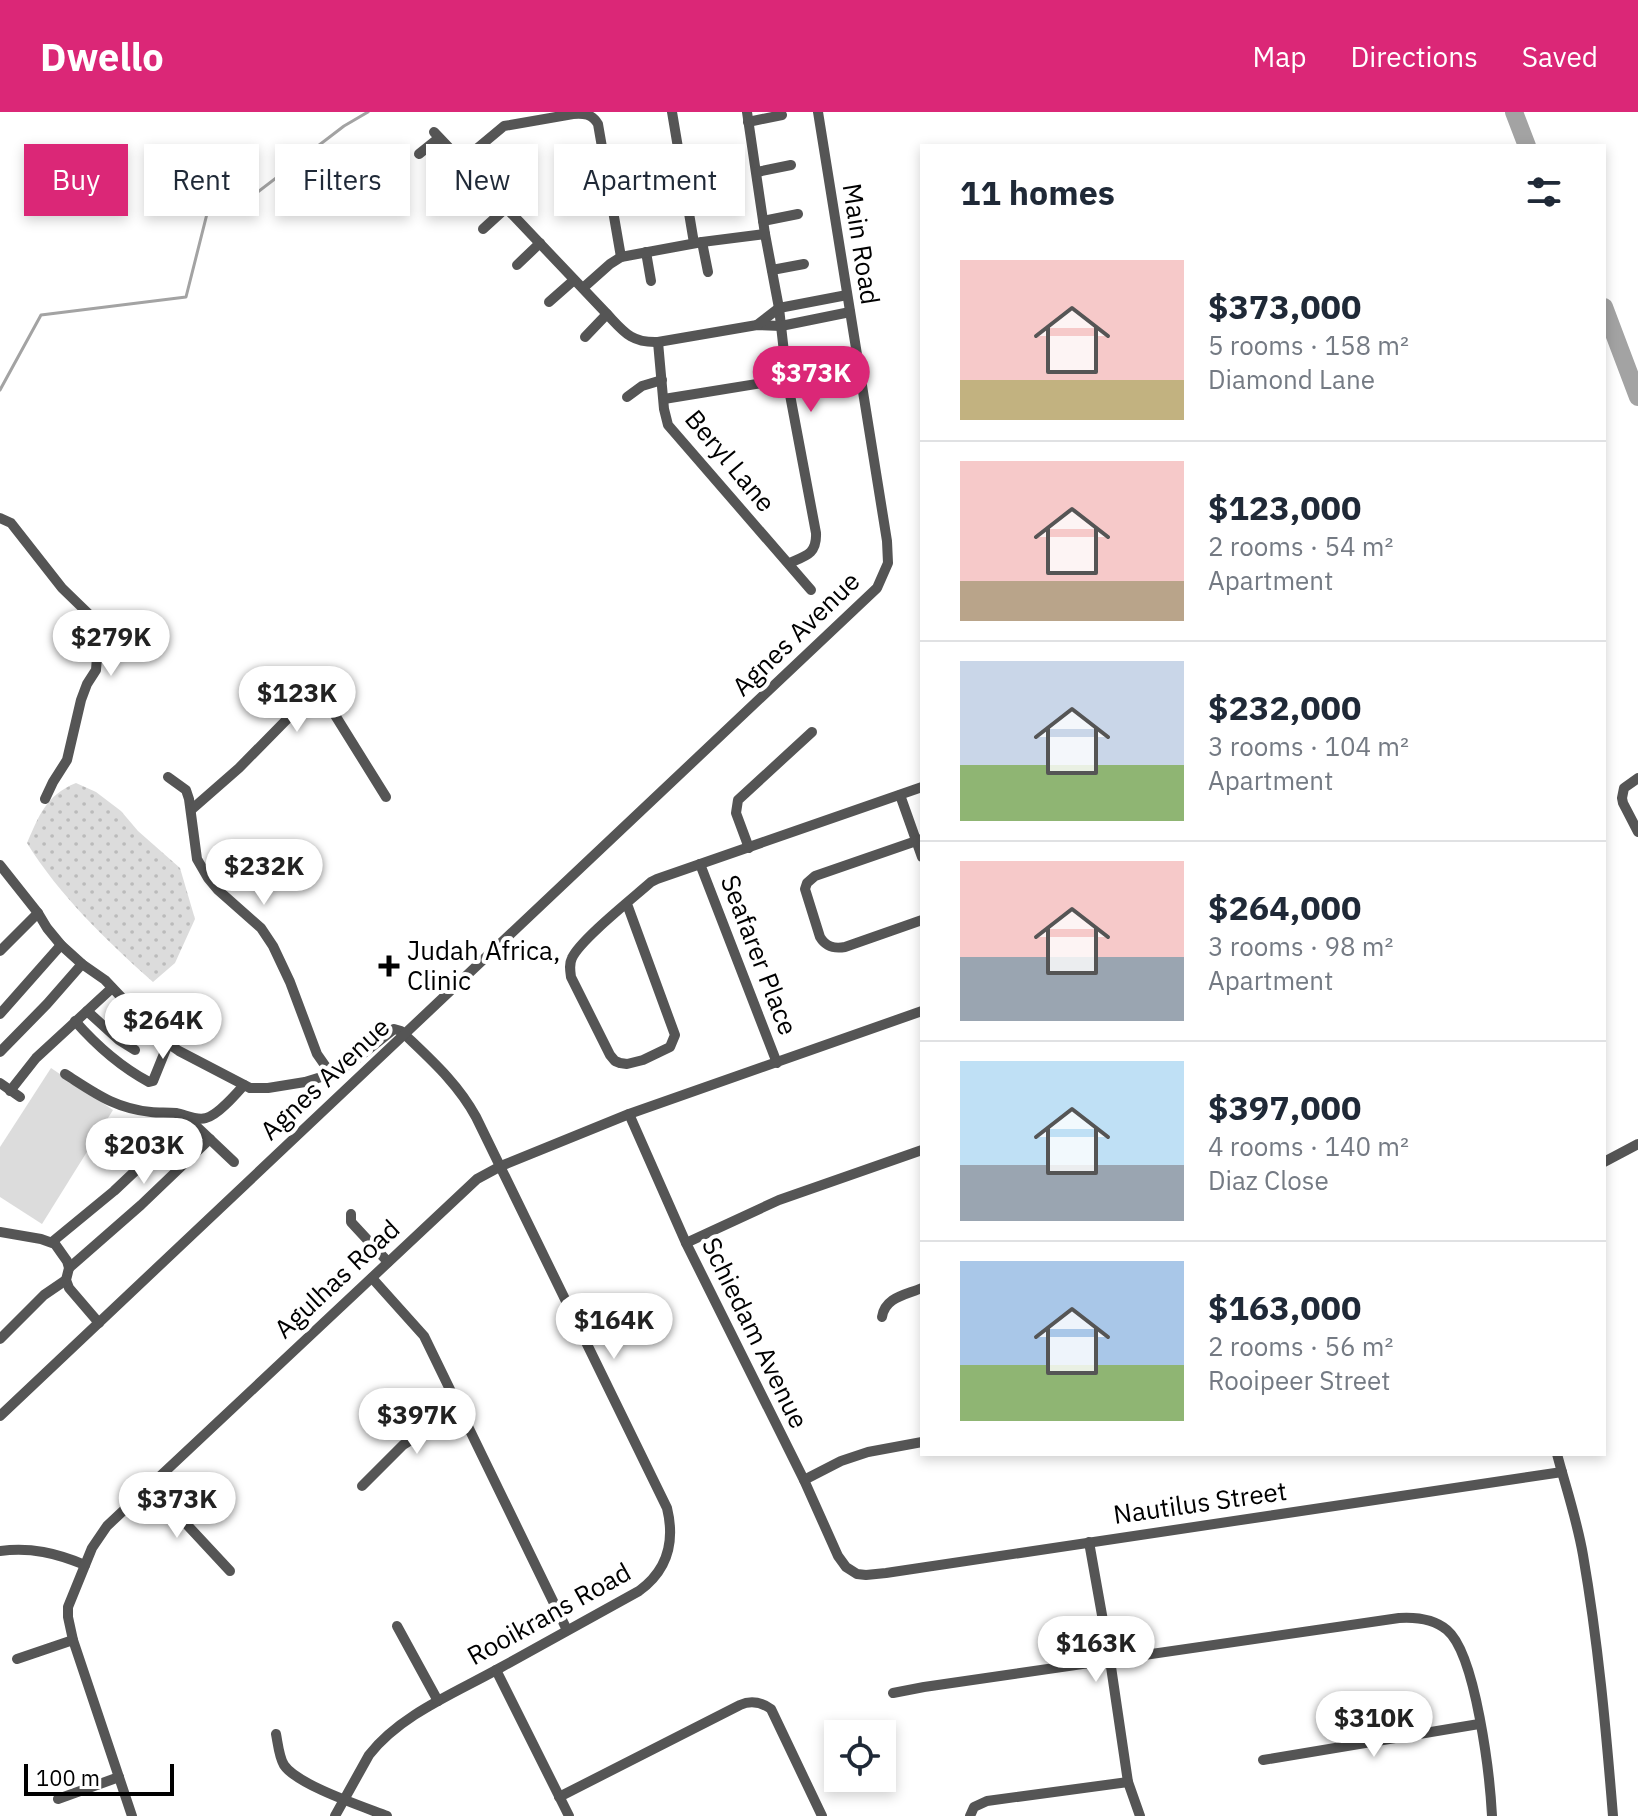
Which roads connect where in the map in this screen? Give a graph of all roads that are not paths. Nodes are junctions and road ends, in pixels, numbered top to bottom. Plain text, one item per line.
1 (672, 112) edge
2 (818, 112) edge
3 (782, 115) dead end
4 (748, 117) edge
5 (428, 144) edge
6 (446, 144) edge
7 (482, 144) edge
8 (602, 144) edge
9 (426, 147) edge
10 (419, 154) dead end
11 (791, 165) dead end
12 (757, 172) junction
13 (798, 214) dead end
14 (497, 216) edge
15 (514, 216) edge
16 (614, 216) edge
17 (763, 221) junction
18 (483, 229) dead end
19 (765, 234) junction
20 (698, 242) junction
21 (540, 243) junction
22 (646, 252) junction
23 (621, 257) junction
24 (804, 264) dead end
25 (517, 265) dead end
26 (772, 270) junction
27 (708, 272) dead end
28 (574, 280) junction
29 (651, 281) dead end
30 (583, 288) junction
31 (847, 295) junction
32 (549, 302) dead end
33 (779, 308) junction
34 (850, 312) junction
35 (607, 314) junction
36 (757, 325) junction
37 (781, 326) junction
38 (585, 337) dead end
39 (658, 342) junction
40 (787, 379) junction
41 (662, 380) junction
42 (627, 397) dead end
43 (664, 399) junction
44 (0, 518) edge
45 (789, 563) junction
46 (885, 573) joint
47 (811, 590) dead end
48 (812, 732) dead end
49 (168, 777) dead end
50 (1638, 778) edge
51 (920, 788) edge
52 (900, 795) junction
53 (386, 797) dead end
54 (45, 799) dead end
55 (191, 810) junction
56 (1638, 832) edge
57 (919, 839) edge
58 (749, 848) junction
59 (700, 864) junction
60 (0, 865) edge
61 (5, 881) edge
62 (627, 904) junction
63 (38, 913) junction
64 (920, 921) edge
65 (61, 945) junction
66 (0, 951) edge
67 (82, 964) junction
68 (112, 988) junction
69 (87, 1011) junction
70 (920, 1012) edge
71 (0, 1014) edge
72 (75, 1021) junction
73 (405, 1035) junction
74 (168, 1044) junction
75 (135, 1050) dead end
76 (0, 1052) edge
77 (777, 1063) junction
78 (65, 1074) dead end
79 (331, 1074) junction
80 (244, 1085) junction
81 (3, 1086) edge
82 (20, 1097) dead end
83 (629, 1114) junction
84 (210, 1139) junction
85 (1638, 1144) edge
86 (920, 1151) edge
87 (1606, 1161) edge
88 (234, 1162) dead end
89 (501, 1166) junction
90 (351, 1214) dead end
91 (0, 1232) edge
92 (52, 1242) junction
93 (686, 1243) junction
94 (388, 1262) junction
95 (69, 1268) junction
96 (372, 1278) junction
97 (66, 1280) junction
98 (920, 1289) edge
99 (882, 1317) dead end
100 (99, 1323) junction
101 (0, 1339) edge
102 (458, 1410) junction
103 (0, 1416) edge
104 (920, 1442) edge
105 (1558, 1456) edge
106 (1562, 1472) junction
107 (804, 1480) junction
108 (150, 1485) junction
109 (362, 1486) dead end
110 (1089, 1542) junction
111 (0, 1551) edge
112 (85, 1565) junction
113 (846, 1567) joint
114 (230, 1571) dead end
115 (397, 1626) dead end
116 (567, 1630) junction
117 (73, 1640) junction
118 (17, 1659) dead end
119 (1110, 1660) junction
120 (496, 1670) junction
121 (893, 1693) dead end
122 (438, 1701) junction
123 (1479, 1724) junction
124 (276, 1734) dead end
125 (1263, 1760) dead end
126 (119, 1777) junction
127 (1128, 1782) junction
128 (559, 1797) junction
129 (58, 1799) dead end
130 (343, 1800) junction
131 (132, 1816) edge
132 (335, 1816) edge
133 (387, 1816) edge
134 (569, 1816) edge
135 (822, 1816) edge
136 (970, 1816) edge
137 (1140, 1816) edge
138 (1492, 1816) edge
139 (1613, 1816) edge

1 - 20 street
2 - 31 street, Main Road
3 - 4 street
4 - 12 street
5 - 6 street
7 - 8 street
9 - 10 street
11 - 12 street
12 - 17 street
13 - 17 street
14 - 18 street
15 - 21 street
16 - 23 street
17 - 19 street
19 - 20 street
19 - 26 street
20 - 22 street
20 - 27 street
21 - 25 street
21 - 28 street
22 - 23 street
22 - 29 street
23 - 30 street
24 - 26 street
26 - 33 street
28 - 30 street
28 - 32 street
30 - 35 street
31 - 33 street
31 - 34 street, Main Road
33 - 36 street
33 - 37 street
34 - 37 street
34 - 46 street, Main Road
35 - 38 street
35 - 39 street
36 - 37 street
36 - 39 street
37 - 40 street
39 - 41 street, Beryl Lane
40 - 43 street
40 - 45 street
41 - 42 street
41 - 43 street, Beryl Lane
43 - 45 street, Beryl Lane
44 - 54 street
45 - 47 street, Beryl Lane
46 - 73 street, Agnes Avenue
48 - 58 street
49 - 55 street
50 - 56 street
51 - 52 street
52 - 57 street
52 - 58 street
53 - 55 street
55 - 79 street
57 - 64 street
58 - 59 street
59 - 62 street
59 - 77 street, Seafarer Place
60 - 61 street
61 - 63 street
62 - 62 street
63 - 65 street
63 - 66 street
65 - 67 street
65 - 71 street
67 - 68 street
67 - 76 street
68 - 69 street
68 - 74 street
69 - 72 street
69 - 75 street
70 - 77 street, Agulhas Road
72 - 74 street
72 - 81 street
73 - 79 street
73 - 89 street, Rooikrans Road
73 - 100 street, Agnes Avenue
74 - 80 street
77 - 83 street, Agulhas Road
78 - 80 street
79 - 80 street
81 - 82 street
83 - 89 street, Agulhas Road
83 - 93 street, Schiedam Avenue
84 - 88 street
84 - 92 street
84 - 95 street
85 - 87 street
86 - 93 street
89 - 94 street, Agulhas Road
89 - 116 street, Rooikrans Road
90 - 94 street
91 - 92 street
92 - 95 street
93 - 107 street, Schiedam Avenue
94 - 96 street, Agulhas Road
95 - 97 street
96 - 102 street
96 - 108 street, Agulhas Road
97 - 100 street
97 - 101 street
98 - 99 street
100 - 103 street, Agnes Avenue
102 - 109 street
102 - 116 street
104 - 107 street
105 - 106 street
106 - 110 street, Nautilus Street
106 - 139 street
107 - 113 street, Schiedam Avenue
108 - 112 street, Agulhas Road
108 - 114 street
110 - 113 street, Nautilus Street
110 - 119 street
111 - 112 street
112 - 117 street, Agulhas Road
115 - 122 street
116 - 120 street, Rooikrans Road
117 - 118 street
117 - 126 street, Agulhas Road
119 - 121 street
119 - 123 street
119 - 127 street
120 - 122 street, Rooikrans Road
120 - 128 street
122 - 130 street, Rooikrans Road
123 - 125 street
123 - 138 street
124 - 130 street
126 - 129 street
126 - 131 street, Agulhas Road
127 - 136 street
127 - 137 street
128 - 134 street
128 - 135 street
130 - 132 street, Rooikrans Road
130 - 133 street

